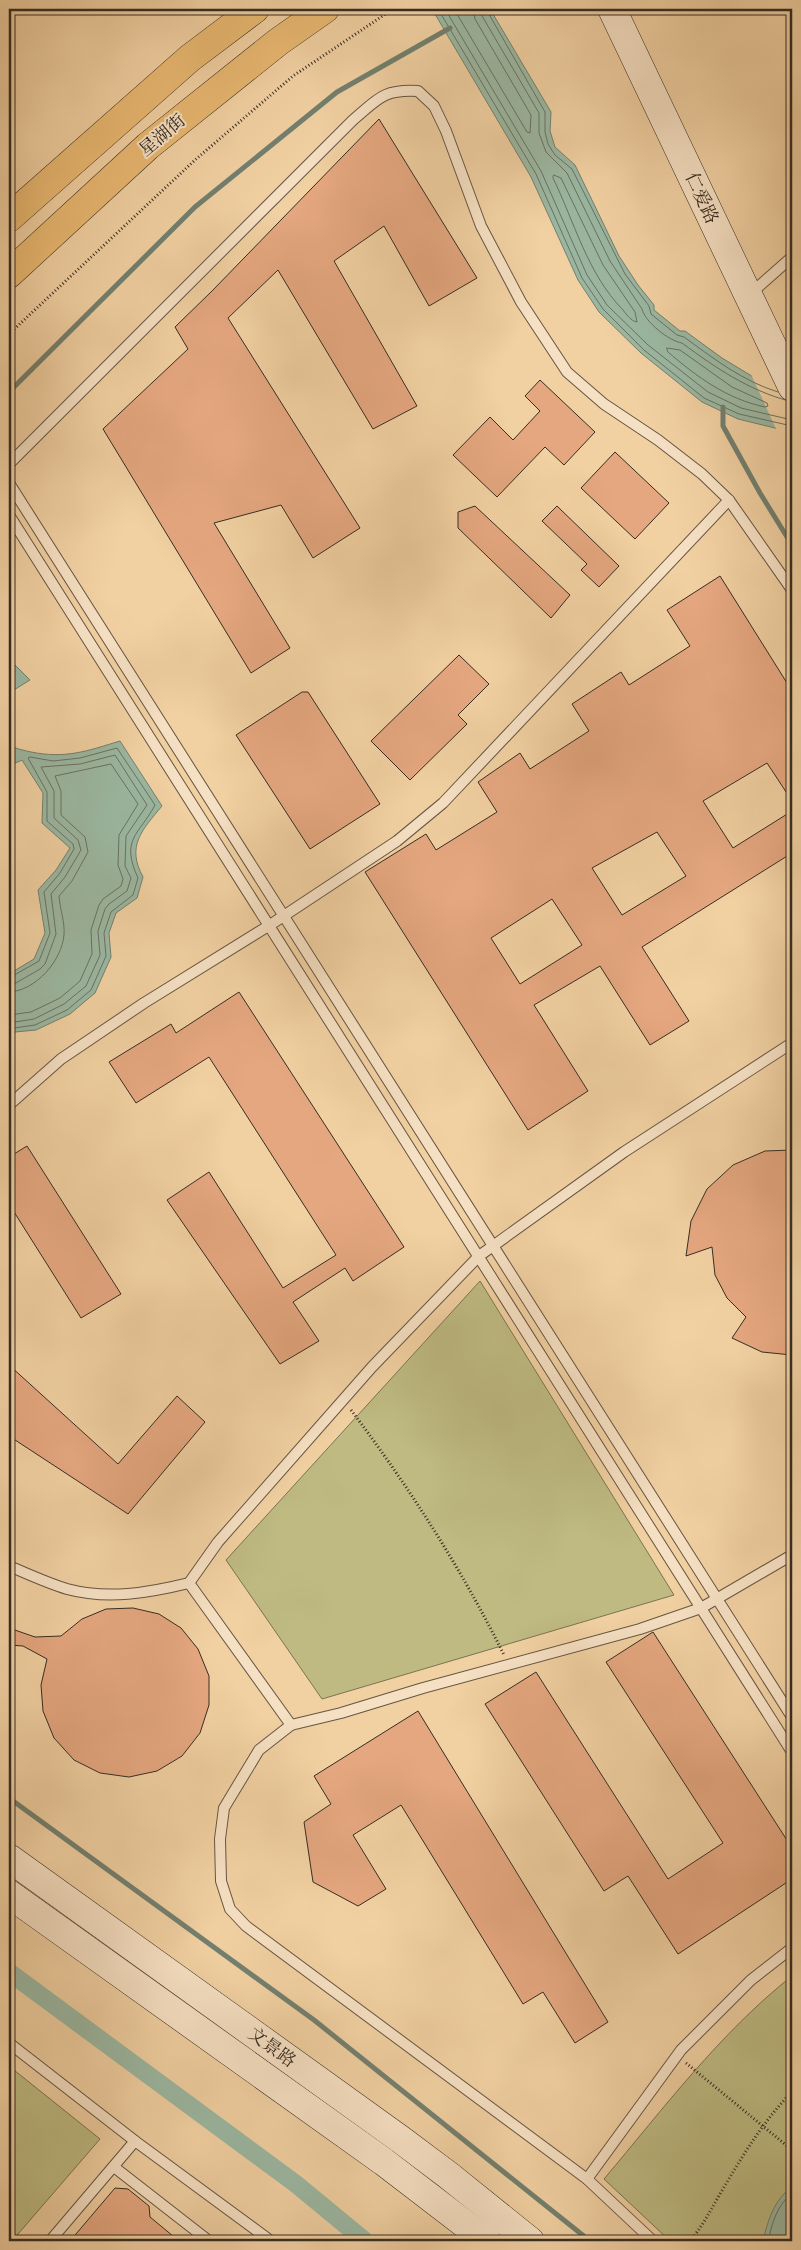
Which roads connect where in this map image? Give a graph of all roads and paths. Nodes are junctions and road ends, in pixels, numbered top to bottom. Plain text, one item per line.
1 (255, 9) edge
2 (325, 9) edge
3 (393, 9) edge
4 (612, 9) edge
5 (9, 218) edge
6 (792, 257) edge
7 (9, 274) edge
8 (749, 296) junction
9 (9, 334) edge
10 (787, 376) edge
11 (9, 464) edge
12 (9, 484) edge
13 (729, 500) junction
14 (9, 515) edge
15 (792, 590) edge
16 (282, 917) junction
17 (270, 925) junction
18 (792, 1043) edge
19 (9, 1104) edge
20 (492, 1246) junction
21 (479, 1256) junction
22 (343, 1400) junction
23 (792, 1555) edge
24 (9, 1566) edge
25 (189, 1583) junction
26 (717, 1599) junction
27 (701, 1608) junction
28 (509, 1665) junction
29 (792, 1717) edge
30 (291, 1725) junction
31 (792, 1752) edge
32 (9, 1858) edge
33 (9, 1894) edge
34 (792, 1948) edge
35 (9, 2043) edge
36 (677, 2056) junction
37 (792, 2092) edge
38 (762, 2127) junction
39 (135, 2141) junction
40 (792, 2150) edge
41 (114, 2167) junction
42 (587, 2179) junction
43 (50, 2241) edge
44 (209, 2241) edge
45 (271, 2241) edge
46 (487, 2241) edge
47 (530, 2241) edge
48 (653, 2241) edge
49 (690, 2241) edge

1 - 5 main road
2 - 7 main road, 星湖街
3 - 9 path
4 - 8 main road, 仁爱路
6 - 8 lane
8 - 10 main road, 仁爱路
11 - 13 lane
12 - 16 lane
13 - 15 lane
13 - 16 lane
14 - 17 lane
16 - 17 lane
16 - 20 lane
17 - 19 lane
17 - 21 lane
18 - 20 lane
20 - 21 lane
20 - 26 lane
21 - 22 lane
21 - 27 lane
22 - 25 lane
22 - 28 path
23 - 26 lane
24 - 25 lane
25 - 30 lane
26 - 27 lane
26 - 29 lane
27 - 28 lane
27 - 31 lane
28 - 30 lane
30 - 42 lane
32 - 47 main road, 文景路
33 - 46 main road, 文景路
34 - 36 lane
35 - 39 lane
36 - 38 path
36 - 42 lane
37 - 38 path
38 - 40 path
38 - 49 path
39 - 41 lane
39 - 45 lane
41 - 43 lane
41 - 44 lane
42 - 48 lane

